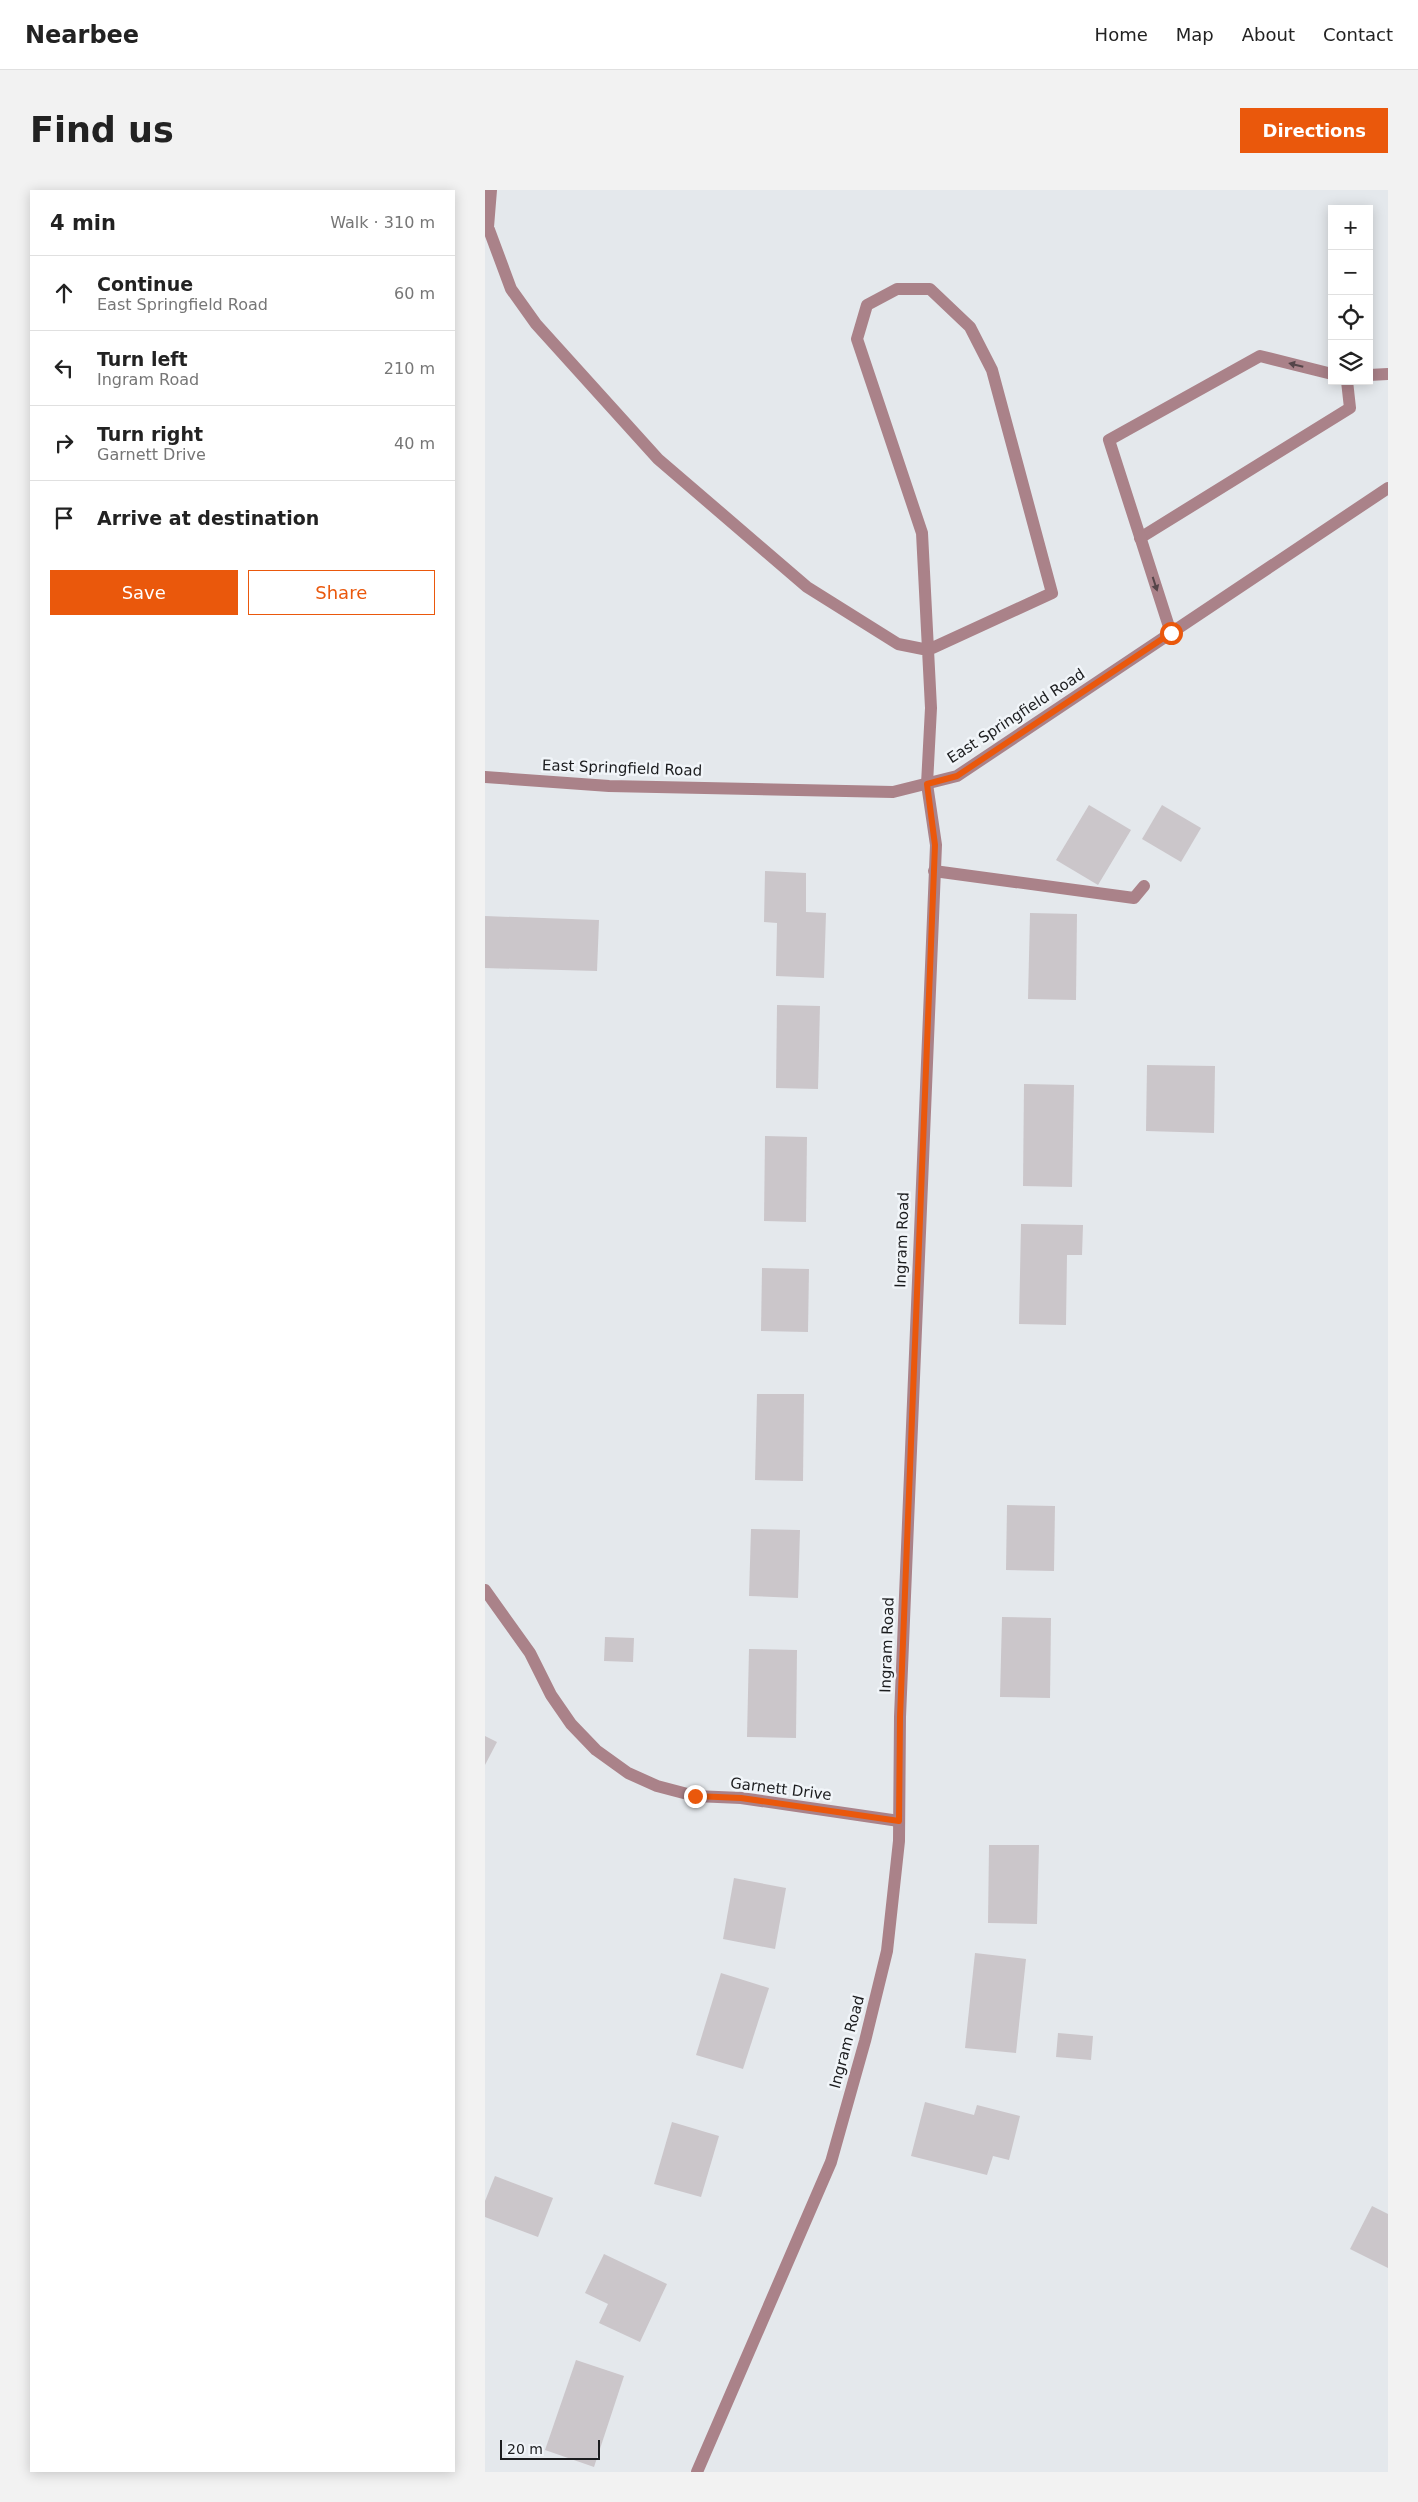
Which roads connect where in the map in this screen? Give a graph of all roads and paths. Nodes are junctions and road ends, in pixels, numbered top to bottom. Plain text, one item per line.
1 (491, 190) edge
2 (1328, 373) edge
3 (1388, 374) edge
4 (1373, 375) edge
5 (1348, 385) edge
6 (1388, 488) edge
7 (1140, 538) junction
8 (1171, 633) junction
9 (928, 650) junction
10 (485, 777) edge
11 (927, 784) junction
12 (934, 871) junction
13 (1144, 886) dead end
14 (485, 1590) edge
15 (899, 1821) junction
16 (697, 2472) edge

1 - 9 street
2 -> 7 street
3 - 4 street
5 - 7 street
6 - 8 street, East Springfield Road
7 -> 8 street
8 - 11 street, East Springfield Road
9 - 9 street, Ingram Road
9 - 11 street, Ingram Road
10 - 11 street, East Springfield Road
11 - 12 street, Ingram Road
12 - 13 street
12 - 15 street, Ingram Road
14 - 15 street, Garnett Drive
15 - 16 street, Ingram Road

